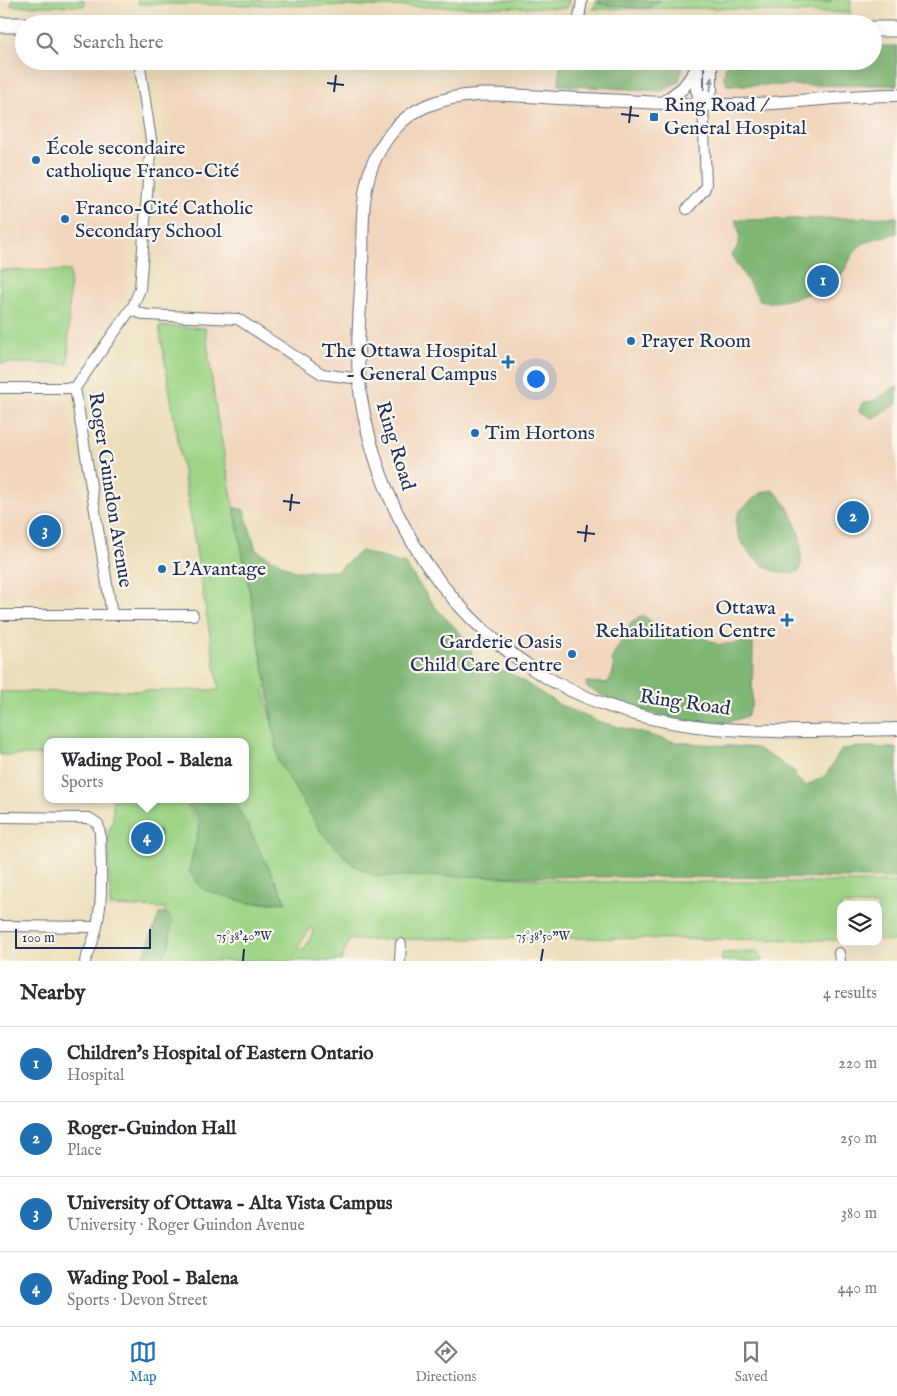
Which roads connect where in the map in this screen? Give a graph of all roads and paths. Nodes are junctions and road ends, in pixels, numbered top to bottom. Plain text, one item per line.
1 (582, 0) edge
2 (578, 15) edge
3 (0, 25) edge
4 (15, 25) edge
5 (882, 29) edge
6 (897, 29) edge
7 (140, 70) edge
8 (694, 70) edge
9 (697, 70) edge
10 (712, 70) edge
11 (897, 95) edge
12 (664, 102) junction
13 (703, 104) junction
14 (687, 209) dead end
15 (131, 310) junction
16 (360, 379) junction
17 (0, 388) edge
18 (75, 388) junction
19 (0, 614) edge
20 (112, 615) junction
21 (193, 615) dead end
22 (897, 729) edge
23 (0, 816) edge
24 (0, 926) edge
25 (97, 928) junction
26 (401, 944) dead end
27 (85, 961) edge
28 (400, 961) edge

1 - 2 street
3 - 4 main road
5 - 6 main road
7 - 15 street, Roger Guindon Avenue
8 - 12 street
9 - 13 street
13 -> 10 street
11 - 13 street, Ring Road
12 - 13 street, Ring Road
12 - 16 street, Ring Road
13 - 14 street
15 - 16 street
15 - 18 street, Roger Guindon Avenue
16 - 22 street, Ring Road
17 - 18 street
18 - 20 street, Roger Guindon Avenue
19 - 20 street
20 - 21 street
23 - 25 street
24 - 25 street
25 - 27 street
26 - 28 street

